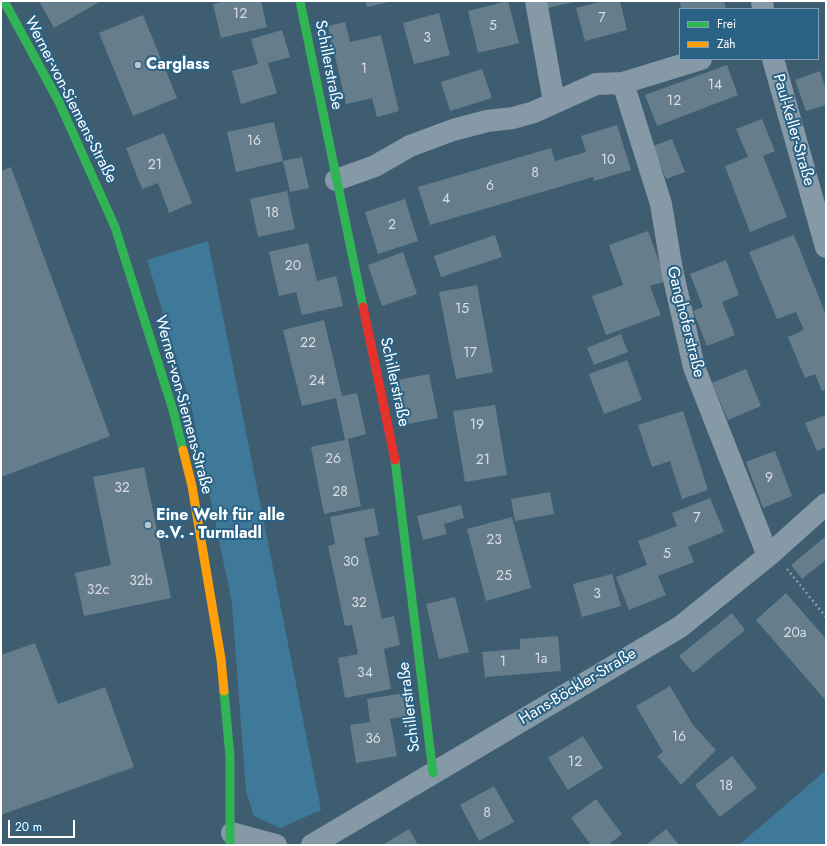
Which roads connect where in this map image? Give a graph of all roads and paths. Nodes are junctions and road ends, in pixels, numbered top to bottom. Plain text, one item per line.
1 (4, 1) edge
2 (300, 1) edge
3 (536, 1) edge
4 (698, 60) edge
5 (773, 60) edge
6 (623, 83) junction
7 (554, 102) junction
8 (336, 180) junction
9 (826, 247) edge
10 (826, 504) edge
11 (770, 553) junction
12 (826, 617) edge
13 (433, 773) junction
14 (231, 839) edge
15 (276, 845) edge
16 (312, 845) edge

1 - 14 street, Werner-von-Siemens-Straße
2 - 8 street, Schillerstraße
3 - 7 street
4 - 6 street
5 - 9 street, Paul-Keller-Straße
6 - 7 street
6 - 11 street, Ganghoferstraße
7 - 8 street
8 - 13 street, Schillerstraße
10 - 11 street, Hans-Böckler-Straße
11 - 12 path
11 - 13 street, Hans-Böckler-Straße
13 - 16 street, Hans-Böckler-Straße
14 - 15 street

